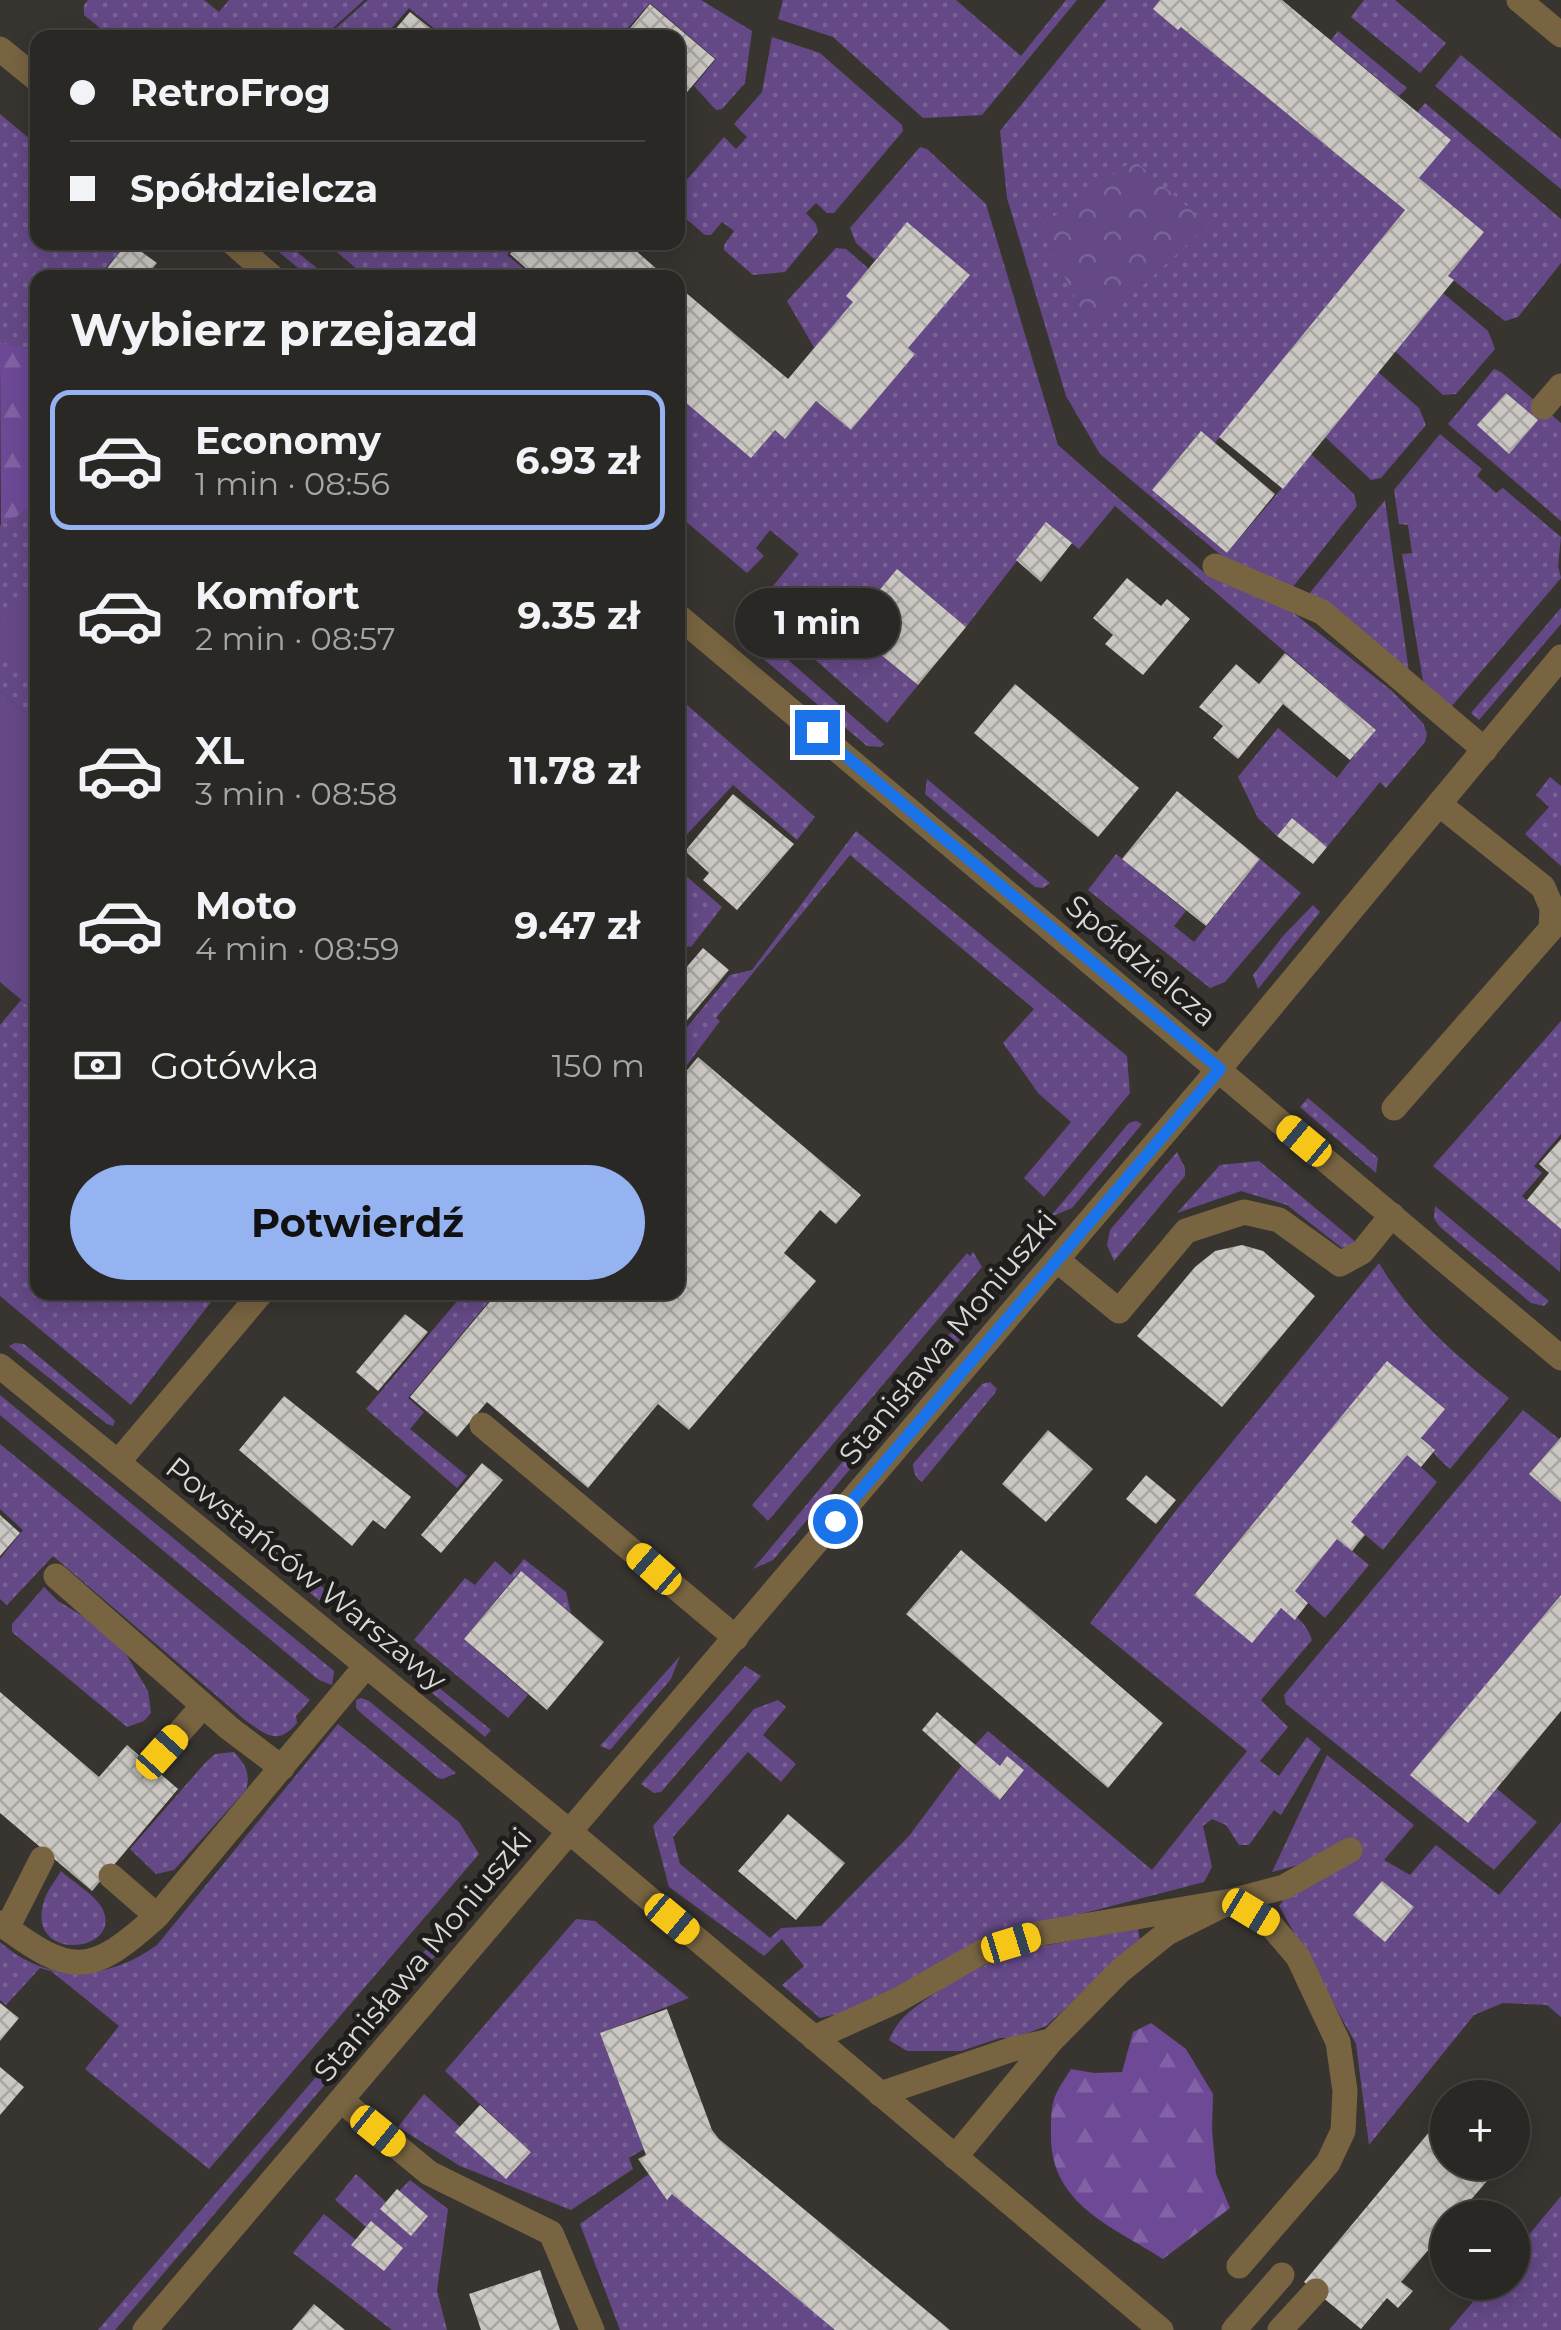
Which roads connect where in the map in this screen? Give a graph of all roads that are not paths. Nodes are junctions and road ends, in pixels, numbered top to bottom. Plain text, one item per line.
1 (1519, 0) edge
2 (1561, 35) edge
3 (0, 49) edge
4 (30, 73) edge
5 (241, 250) edge
6 (264, 270) edge
7 (1561, 386) edge
8 (1543, 407) dead end
9 (1214, 566) dead end
10 (685, 622) edge
11 (1561, 657) edge
12 (1484, 750) junction
13 (1439, 804) junction
14 (1220, 1069) junction
15 (1394, 1108) dead end
16 (1392, 1215) junction
17 (1057, 1260) junction
18 (255, 1300) edge
19 (1561, 1358) edge
20 (0, 1366) edge
21 (482, 1425) dead end
22 (118, 1462) junction
23 (56, 1576) dead end
24 (736, 1638) junction
25 (366, 1666) junction
26 (203, 1706) junction
27 (162, 1752) dead end
28 (282, 1768) junction
29 (570, 1832) junction
30 (1350, 1850) dead end
31 (42, 1860) dead end
32 (111, 1876) dead end
33 (1232, 1901) junction
34 (156, 1916) junction
35 (4, 1925) edge
36 (814, 2038) junction
37 (1051, 2041) junction
38 (880, 2094) junction
39 (342, 2101) junction
40 (955, 2157) junction
41 (1239, 2266) dead end
42 (1282, 2275) dead end
43 (1316, 2291) dead end
44 (145, 2330) edge
45 (592, 2330) edge
46 (1161, 2330) edge
47 (1234, 2330) edge
48 (1280, 2330) edge

1 - 2 street
3 - 4 street
5 - 6 street
7 - 8 street
9 - 12 street
10 - 14 street, Spółdzielcza
11 - 12 street, Stanisława Moniuszki
12 - 13 street, Stanisława Moniuszki
13 - 14 street, Stanisława Moniuszki
13 - 15 street
14 - 16 street, Spółdzielcza
14 - 17 street, Stanisława Moniuszki
16 - 17 street
16 - 19 street, Spółdzielcza
17 - 24 street, Stanisława Moniuszki
18 - 22 street
20 - 22 street, Powstańców Warszawy
21 - 24 street
22 - 25 street, Powstańców Warszawy
23 - 26 street
24 - 29 street, Stanisława Moniuszki
25 - 28 street
25 - 29 street, Powstańców Warszawy
26 - 27 street
26 - 28 street
28 - 34 street
29 - 36 street, Powstańców Warszawy
29 - 39 street, Stanisława Moniuszki
30 - 33 street
31 - 35 street
32 - 34 street
33 - 36 street
33 - 37 street
33 - 41 street
34 - 35 street
36 - 38 street, Powstańców Warszawy
37 - 38 street
37 - 40 street
38 - 40 street, Powstańców Warszawy
39 - 44 street, Stanisława Moniuszki
39 - 45 street
40 - 46 street, Powstańców Warszawy
42 - 47 street
43 - 48 street

